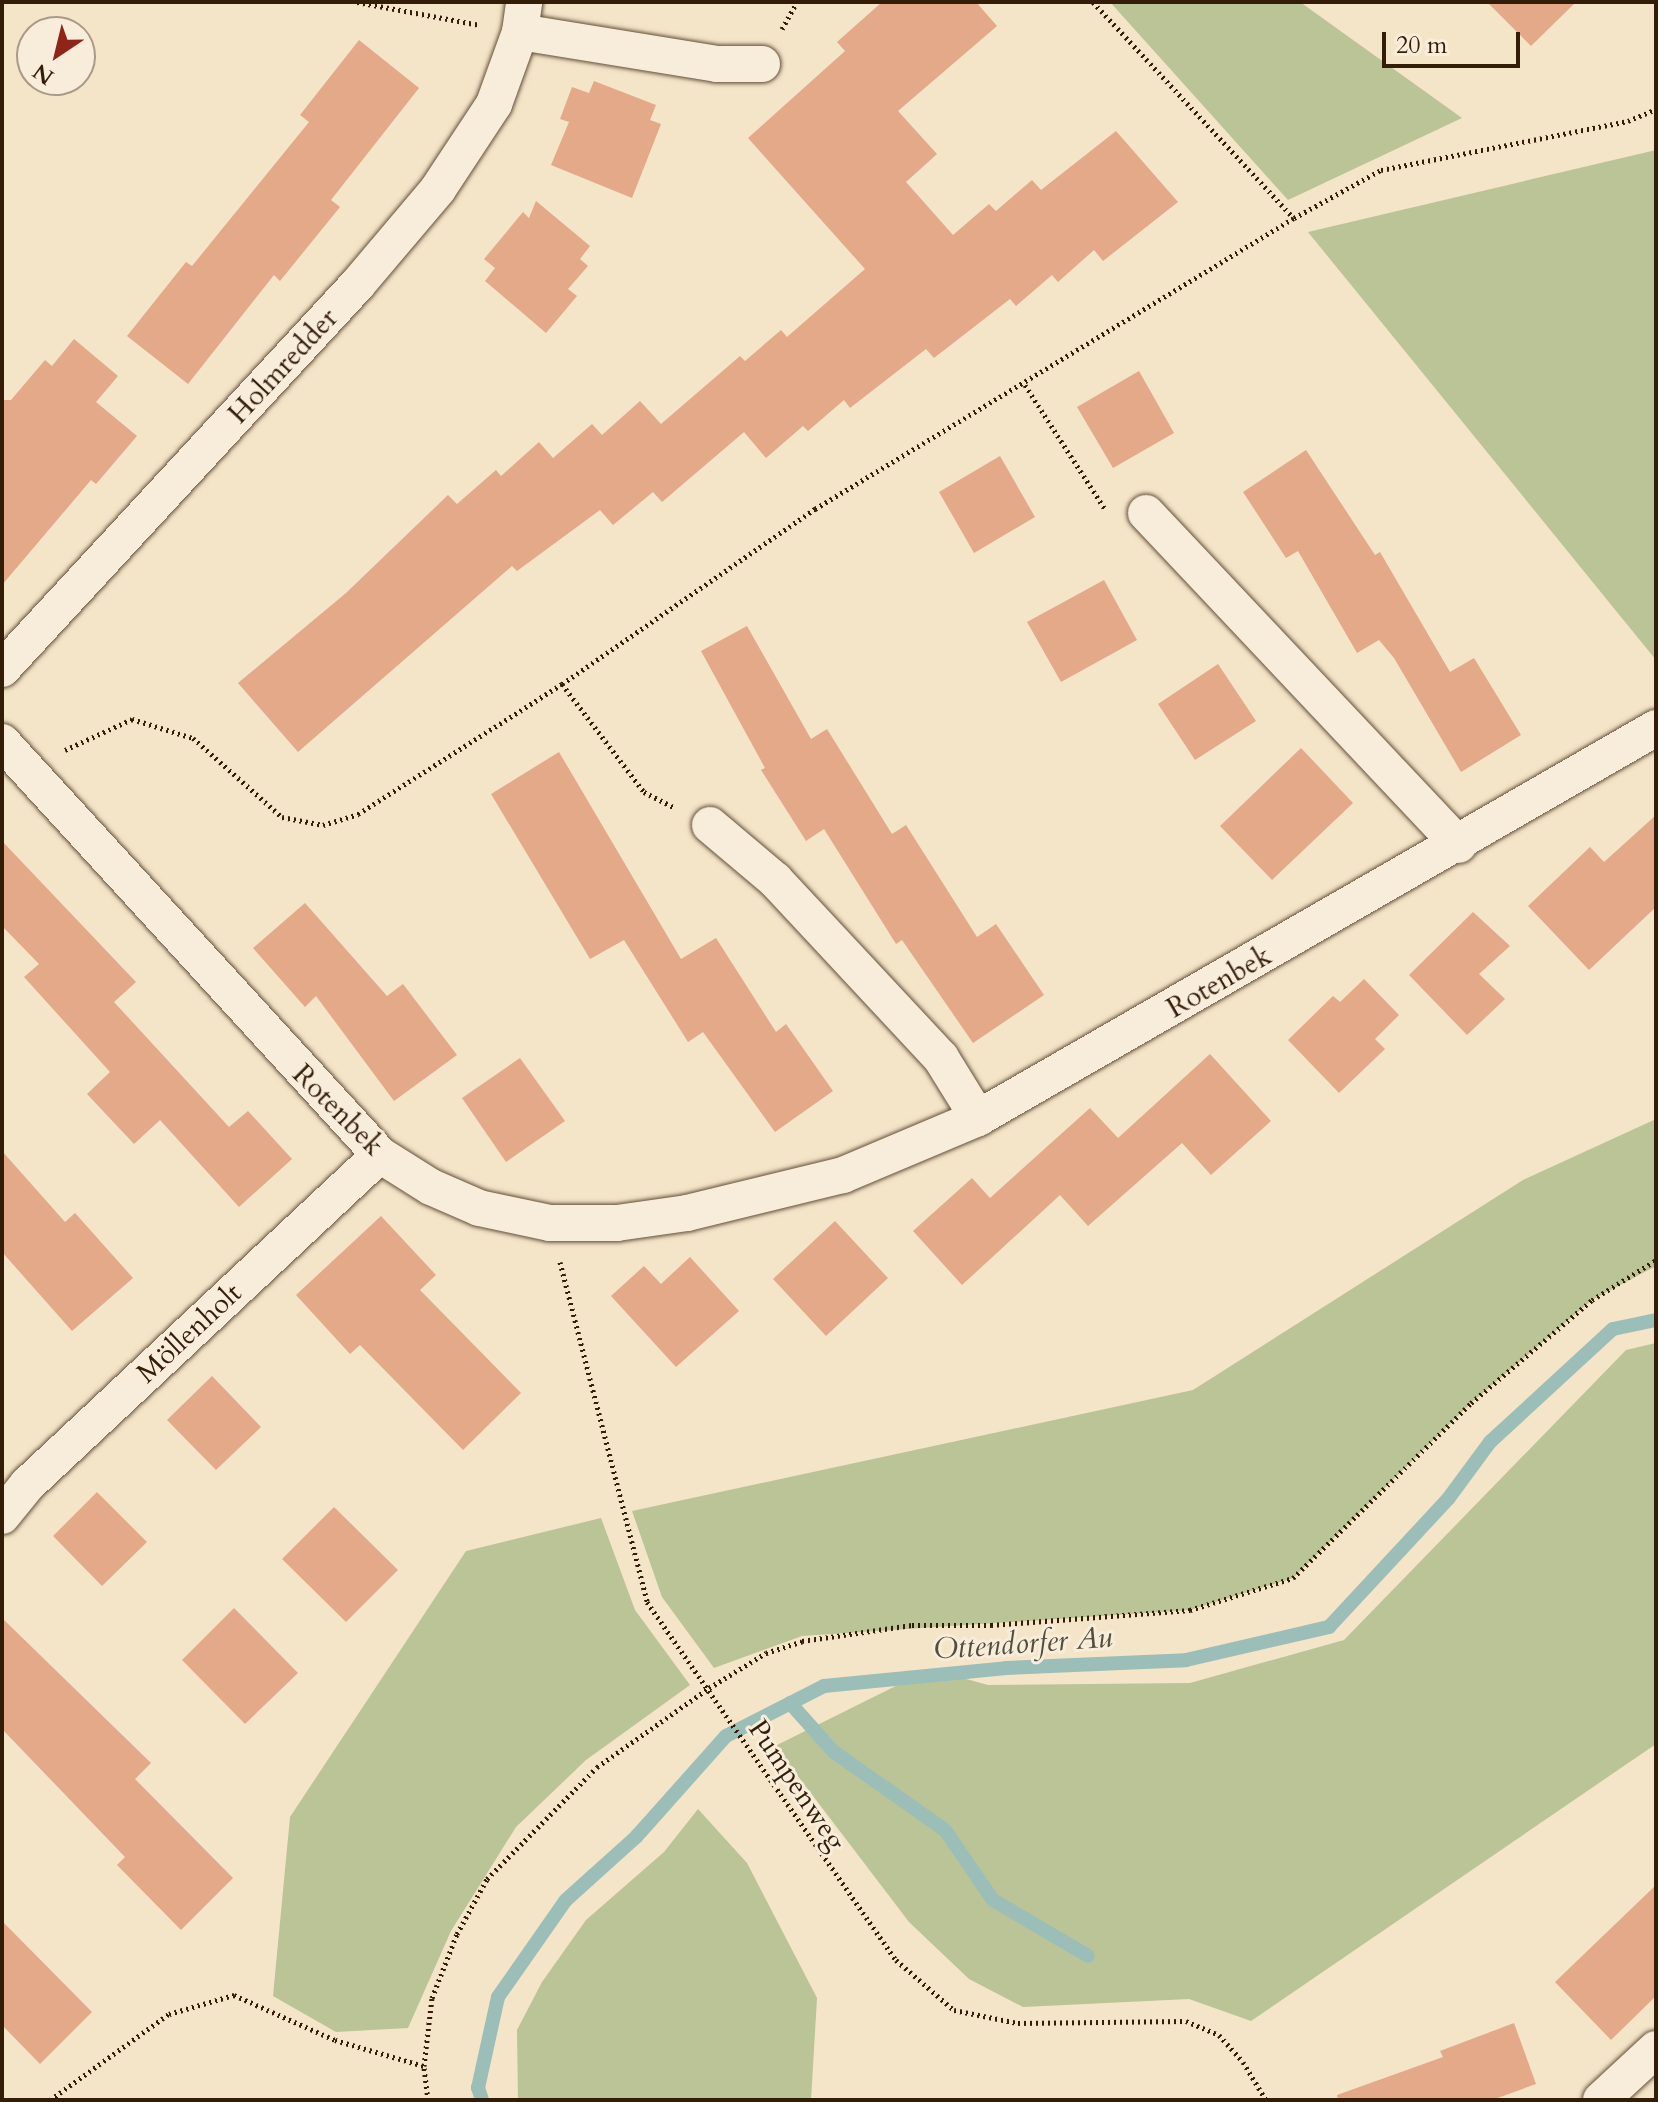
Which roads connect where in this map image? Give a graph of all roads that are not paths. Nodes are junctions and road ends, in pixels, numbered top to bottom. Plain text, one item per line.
1 (522, 17) edge
2 (762, 64) dead end
3 (1146, 513) road end
4 (2, 669) edge
5 (1656, 728) edge
6 (2, 742) edge
7 (710, 825) road end
8 (1459, 845) junction
9 (978, 1118) junction
10 (380, 1155) junction
11 (2, 1516) edge
12 (1656, 2049) edge
13 (1601, 2100) edge

1 - 2 street
1 - 4 street, Holmredder
3 - 8 street
5 - 8 street, Rotenbek
6 - 10 street, Rotenbek
7 - 9 street
8 - 9 street, Rotenbek
9 - 10 street, Rotenbek
10 - 11 street, Möllenholt
12 - 13 street

